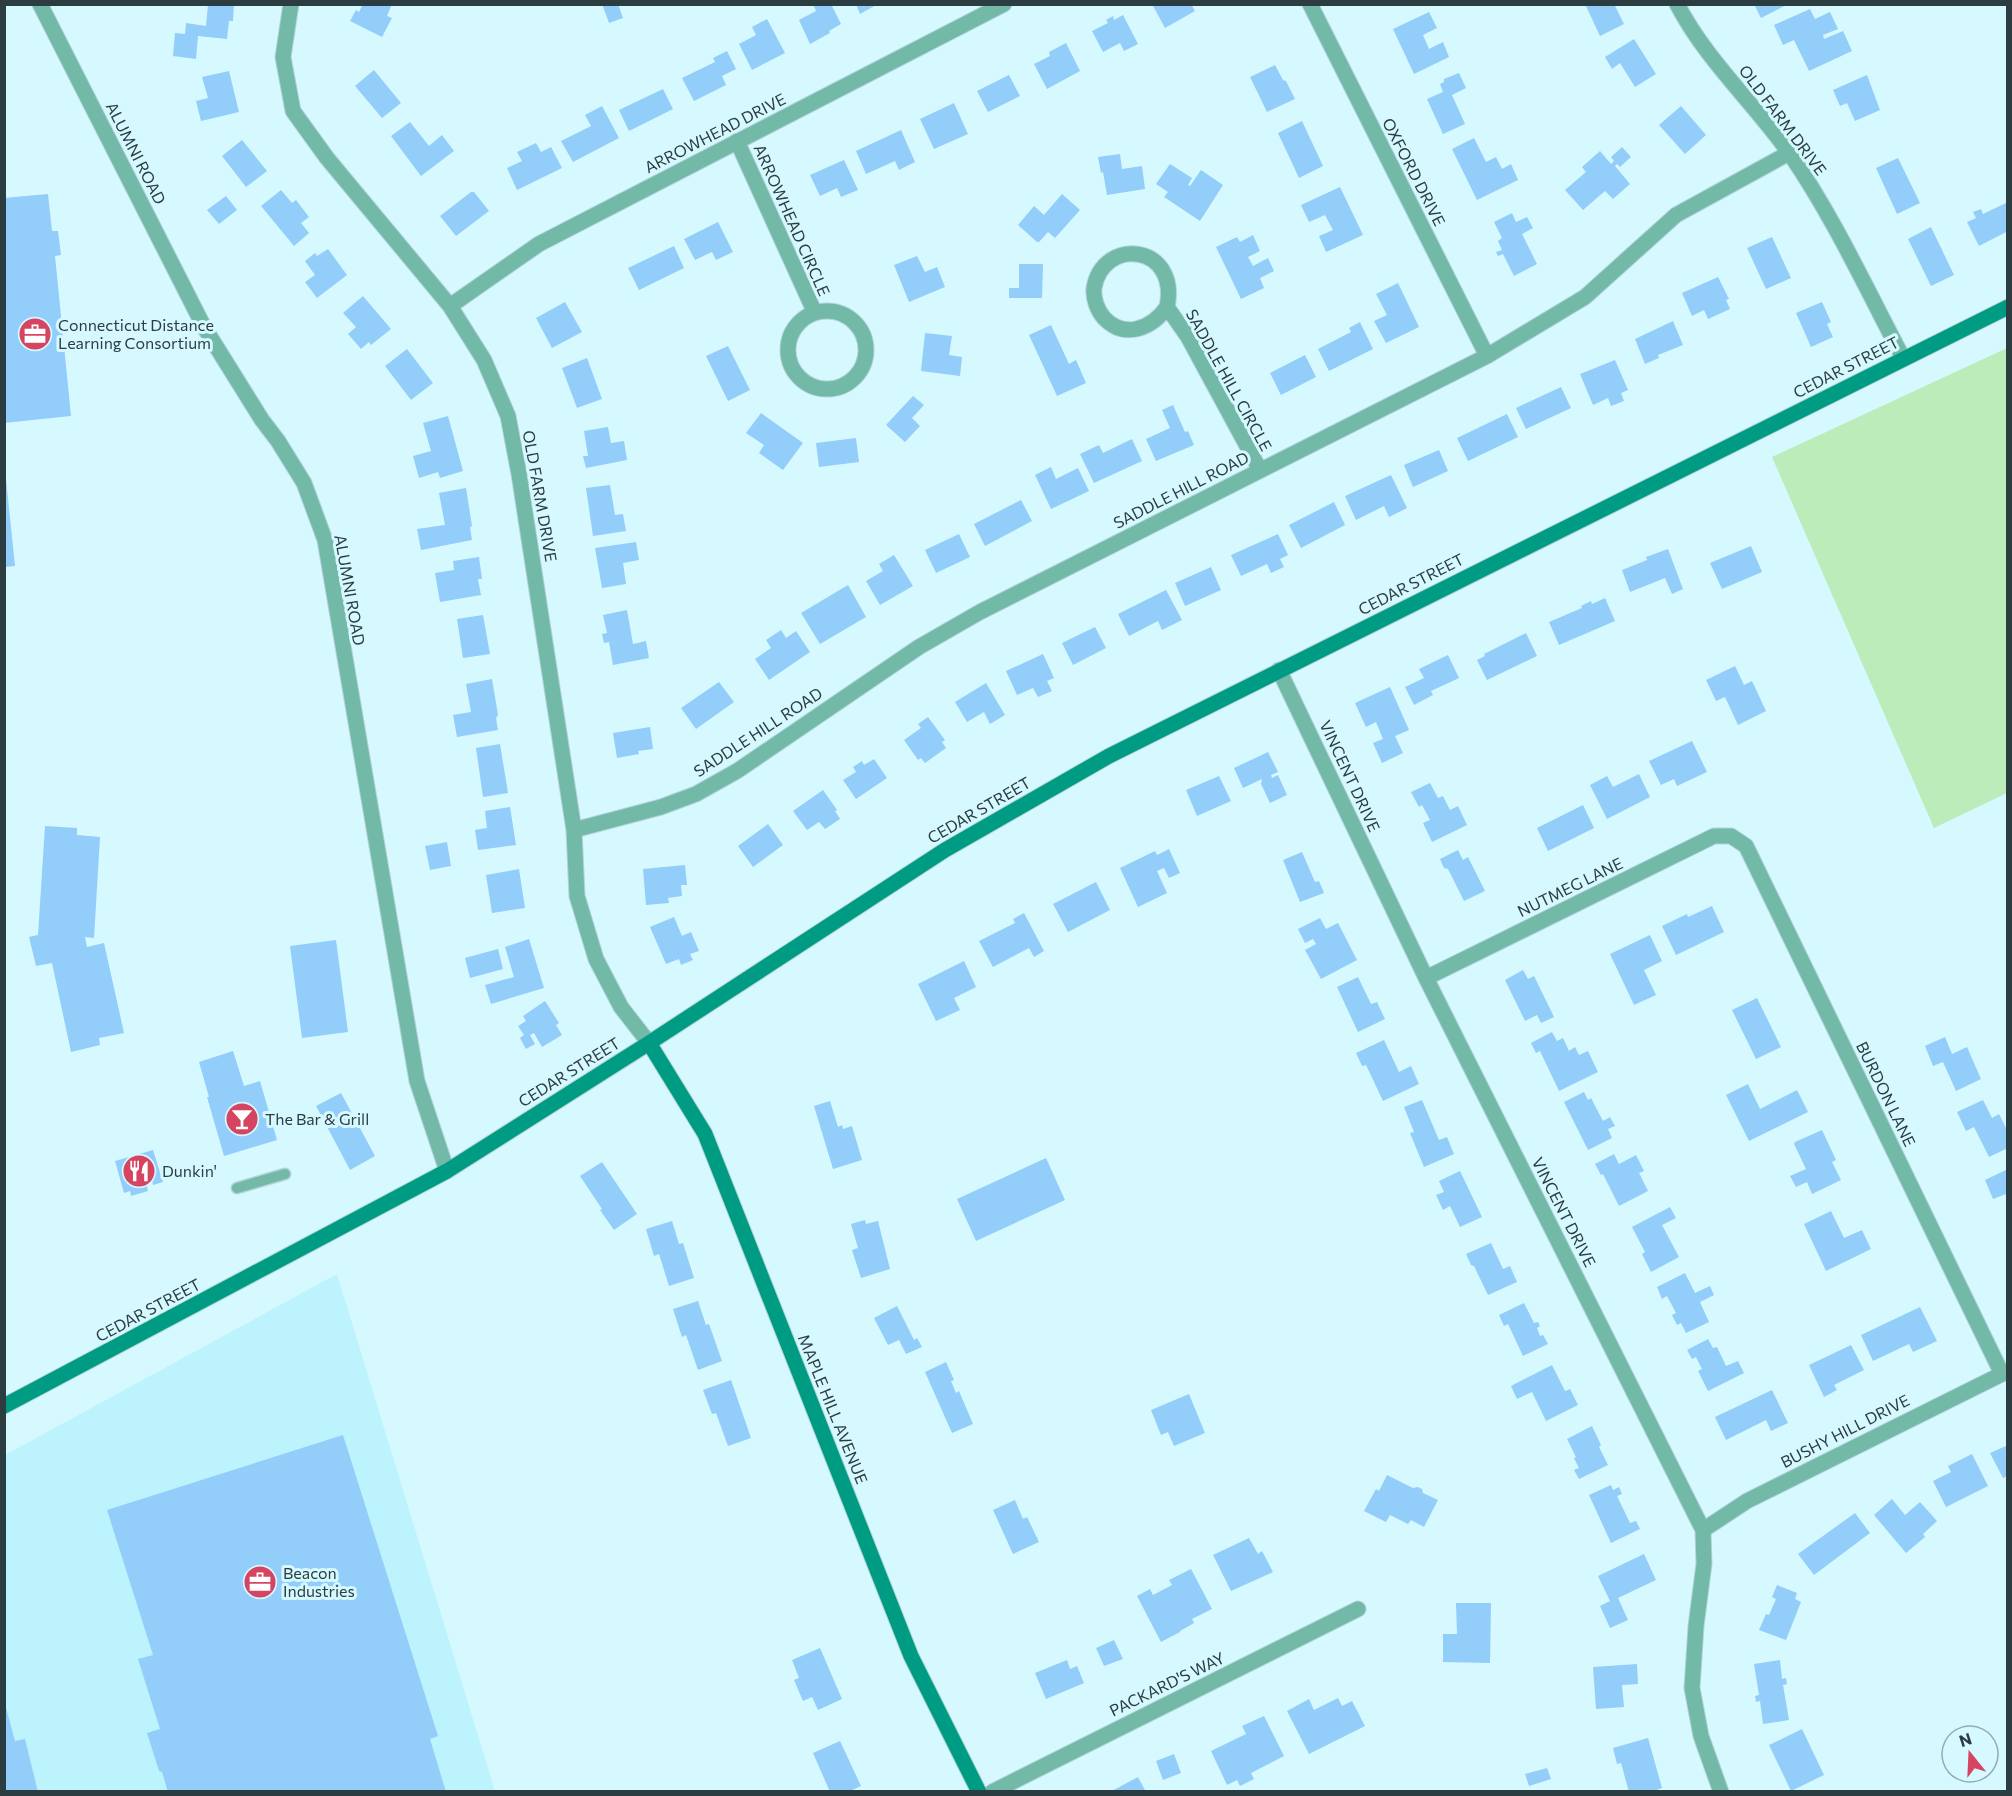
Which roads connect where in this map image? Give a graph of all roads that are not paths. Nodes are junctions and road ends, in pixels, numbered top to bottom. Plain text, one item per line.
1 (40, 4) edge
2 (291, 4) edge
3 (1004, 4) edge
4 (1310, 4) edge
5 (1677, 4) edge
6 (737, 141) junction
7 (1789, 153) junction
8 (450, 306) junction
9 (1167, 307) junction
10 (2007, 307) edge
11 (814, 314) junction
12 (1487, 356) junction
13 (1903, 358) junction
14 (1260, 470) junction
15 (1280, 670) junction
16 (574, 830) junction
17 (1731, 836) joint
18 (1426, 978) junction
19 (649, 1043) junction
20 (447, 1171) junction
21 (285, 1174) dead end
22 (237, 1188) dead end
23 (2005, 1372) edge
24 (4, 1406) edge
25 (1703, 1530) junction
26 (1358, 1609) dead end
27 (979, 1791) edge
28 (992, 1791) edge
29 (1721, 1791) edge

1 - 20 street, ALUMNI ROAD
2 - 8 street, OLD FARM DRIVE
3 - 6 street, ARROWHEAD DRIVE
4 - 12 street, OXFORD DRIVE
5 - 7 street, OLD FARM DRIVE
6 - 8 street, ARROWHEAD DRIVE
6 - 11 street, ARROWHEAD CIRCLE
7 - 12 street, SADDLE HILL ROAD
7 - 13 street, OLD FARM DRIVE
8 - 16 street, OLD FARM DRIVE
9 - 9 street, SADDLE HILL CIRCLE
9 - 14 street, SADDLE HILL CIRCLE
10 - 13 main road, CEDAR STREET
11 - 11 street, ARROWHEAD CIRCLE
12 - 14 street, SADDLE HILL ROAD
13 - 15 main road, CEDAR STREET
14 - 16 street, SADDLE HILL ROAD
15 - 18 street, VINCENT DRIVE
15 - 19 main road, CEDAR STREET
16 - 19 street, OLD FARM DRIVE
17 - 18 street, NUTMEG LANE
17 - 23 street, BURDON LANE
18 - 25 street, VINCENT DRIVE
19 - 20 main road, CEDAR STREET
19 - 27 main road, MAPLE HILL AVENUE
20 - 24 main road, CEDAR STREET
21 - 22 lane
23 - 25 street, BUSHY HILL DRIVE
25 - 29 street, VINCENT DRIVE
26 - 28 street, PACKARD'S WAY

